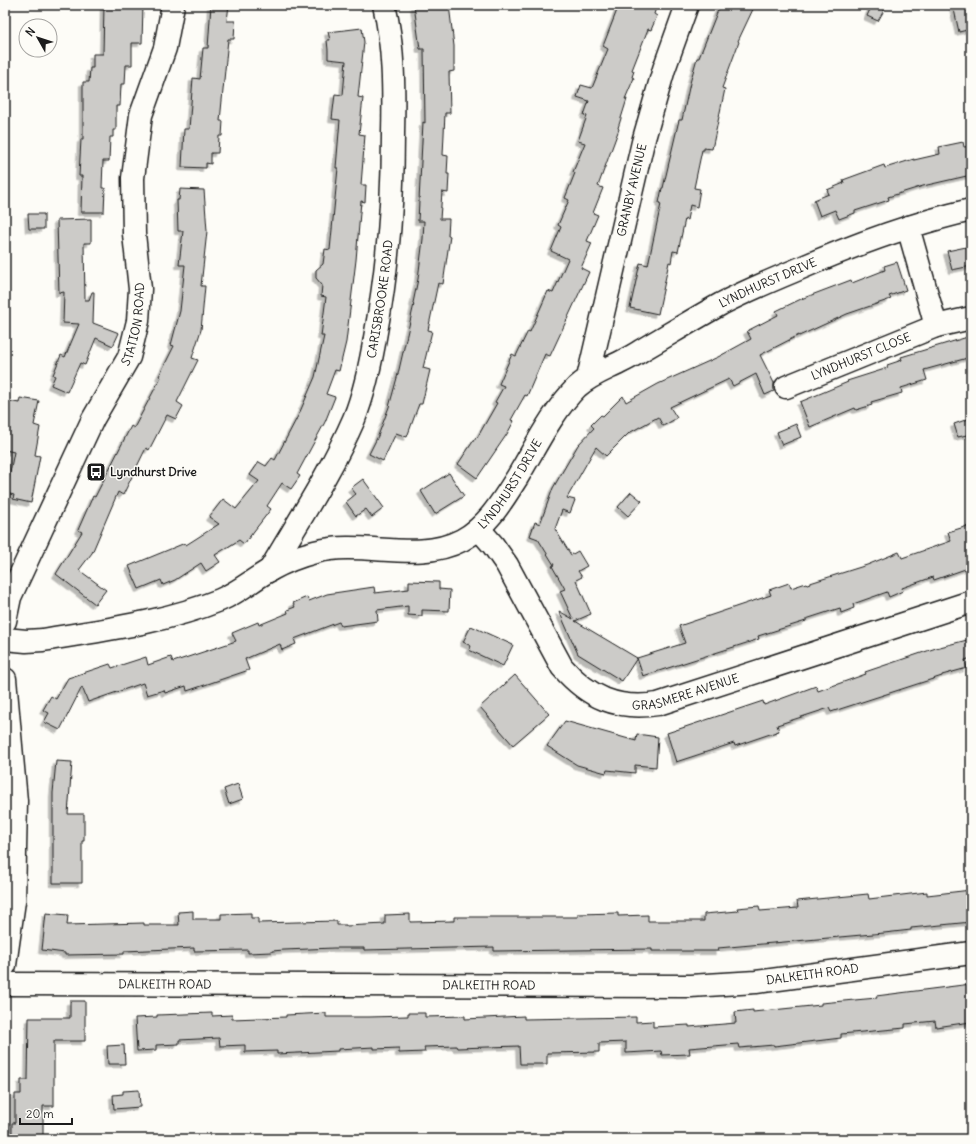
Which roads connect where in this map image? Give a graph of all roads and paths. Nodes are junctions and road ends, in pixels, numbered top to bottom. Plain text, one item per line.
1 (173, 5) edge
2 (384, 5) edge
3 (687, 5) edge
4 (971, 210) edge
5 (908, 227) junction
6 (971, 318) edge
7 (936, 326) junction
8 (588, 378) junction
9 (786, 387) dead end
10 (479, 529) junction
11 (270, 570) junction
12 (971, 602) edge
13 (5, 620) edge
14 (5, 639) edge
15 (5, 679) edge
16 (10, 804) edge
17 (971, 953) edge
18 (5, 965) edge
19 (5, 984) edge

1 - 13 street, STATION ROAD
2 - 11 street, CARISBROOKE ROAD
3 - 8 street, GRANBY AVENUE
4 - 5 street, LYNDHURST DRIVE
5 - 7 street
5 - 8 street, LYNDHURST DRIVE
6 - 7 street, LYNDHURST CLOSE
7 - 9 street, LYNDHURST CLOSE
8 - 10 street, LYNDHURST DRIVE
10 - 11 street, LYNDHURST DRIVE
10 - 12 street, GRASMERE AVENUE
11 - 14 street, LYNDHURST DRIVE
15 - 16 street
16 - 18 street
17 - 19 street, DALKEITH ROAD

